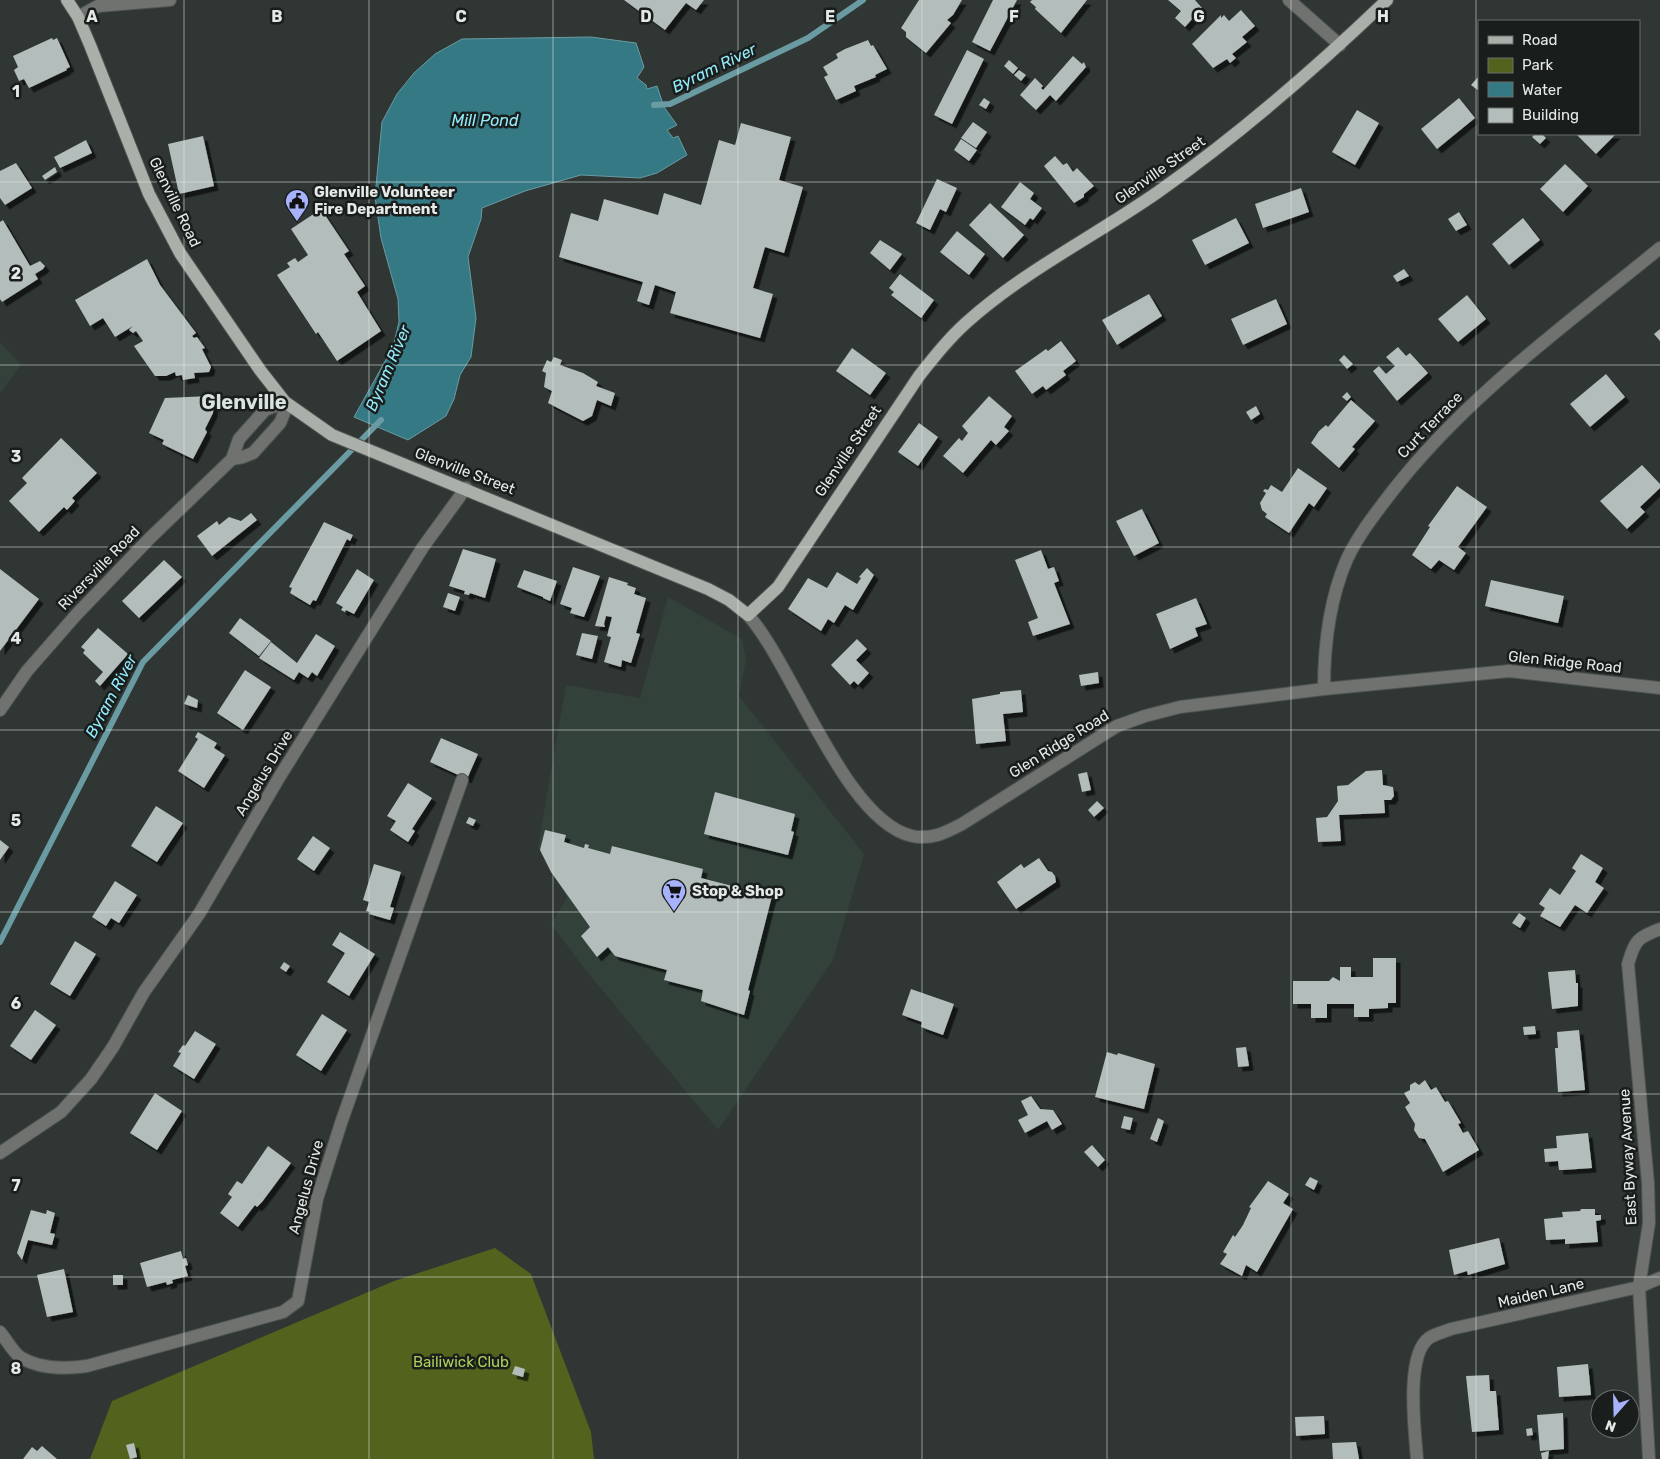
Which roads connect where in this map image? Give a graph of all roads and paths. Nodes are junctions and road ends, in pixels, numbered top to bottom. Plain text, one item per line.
1 (66, 0) edge
2 (170, 0) edge
3 (1289, 0) edge
4 (1387, 0) edge
5 (78, 17) junction
6 (1340, 45) junction
7 (1660, 248) edge
8 (285, 402) junction
9 (232, 459) junction
10 (466, 488) junction
11 (748, 615) junction
12 (1660, 688) edge
13 (1324, 689) junction
14 (0, 710) edge
15 (462, 780) dead end
16 (1660, 929) edge
17 (0, 1153) edge
18 (1660, 1278) edge
19 (1639, 1287) junction
20 (0, 1332) edge
21 (1417, 1459) edge
22 (1649, 1459) edge

1 - 5 main road, Glenville Road
2 - 5 street
3 - 6 street
4 - 6 main road, Glenville Street
5 - 8 main road, Glenville Road
6 - 11 main road, Glenville Street
7 - 13 street, Curt Terrace
8 - 9 street, Riversville Road
8 - 9 street, Riversville Road
8 - 10 main road, Glenville Street
9 - 14 street, Riversville Road
10 - 11 main road, Glenville Street
10 - 17 street, Angelus Drive
11 - 13 street, Glen Ridge Road
12 - 13 street, Glen Ridge Road
15 - 20 street, Angelus Drive
16 - 19 street, East Byway Avenue
18 - 19 street, Maiden Lane
19 - 21 street, Maiden Lane
19 - 22 street, East Byway Avenue

